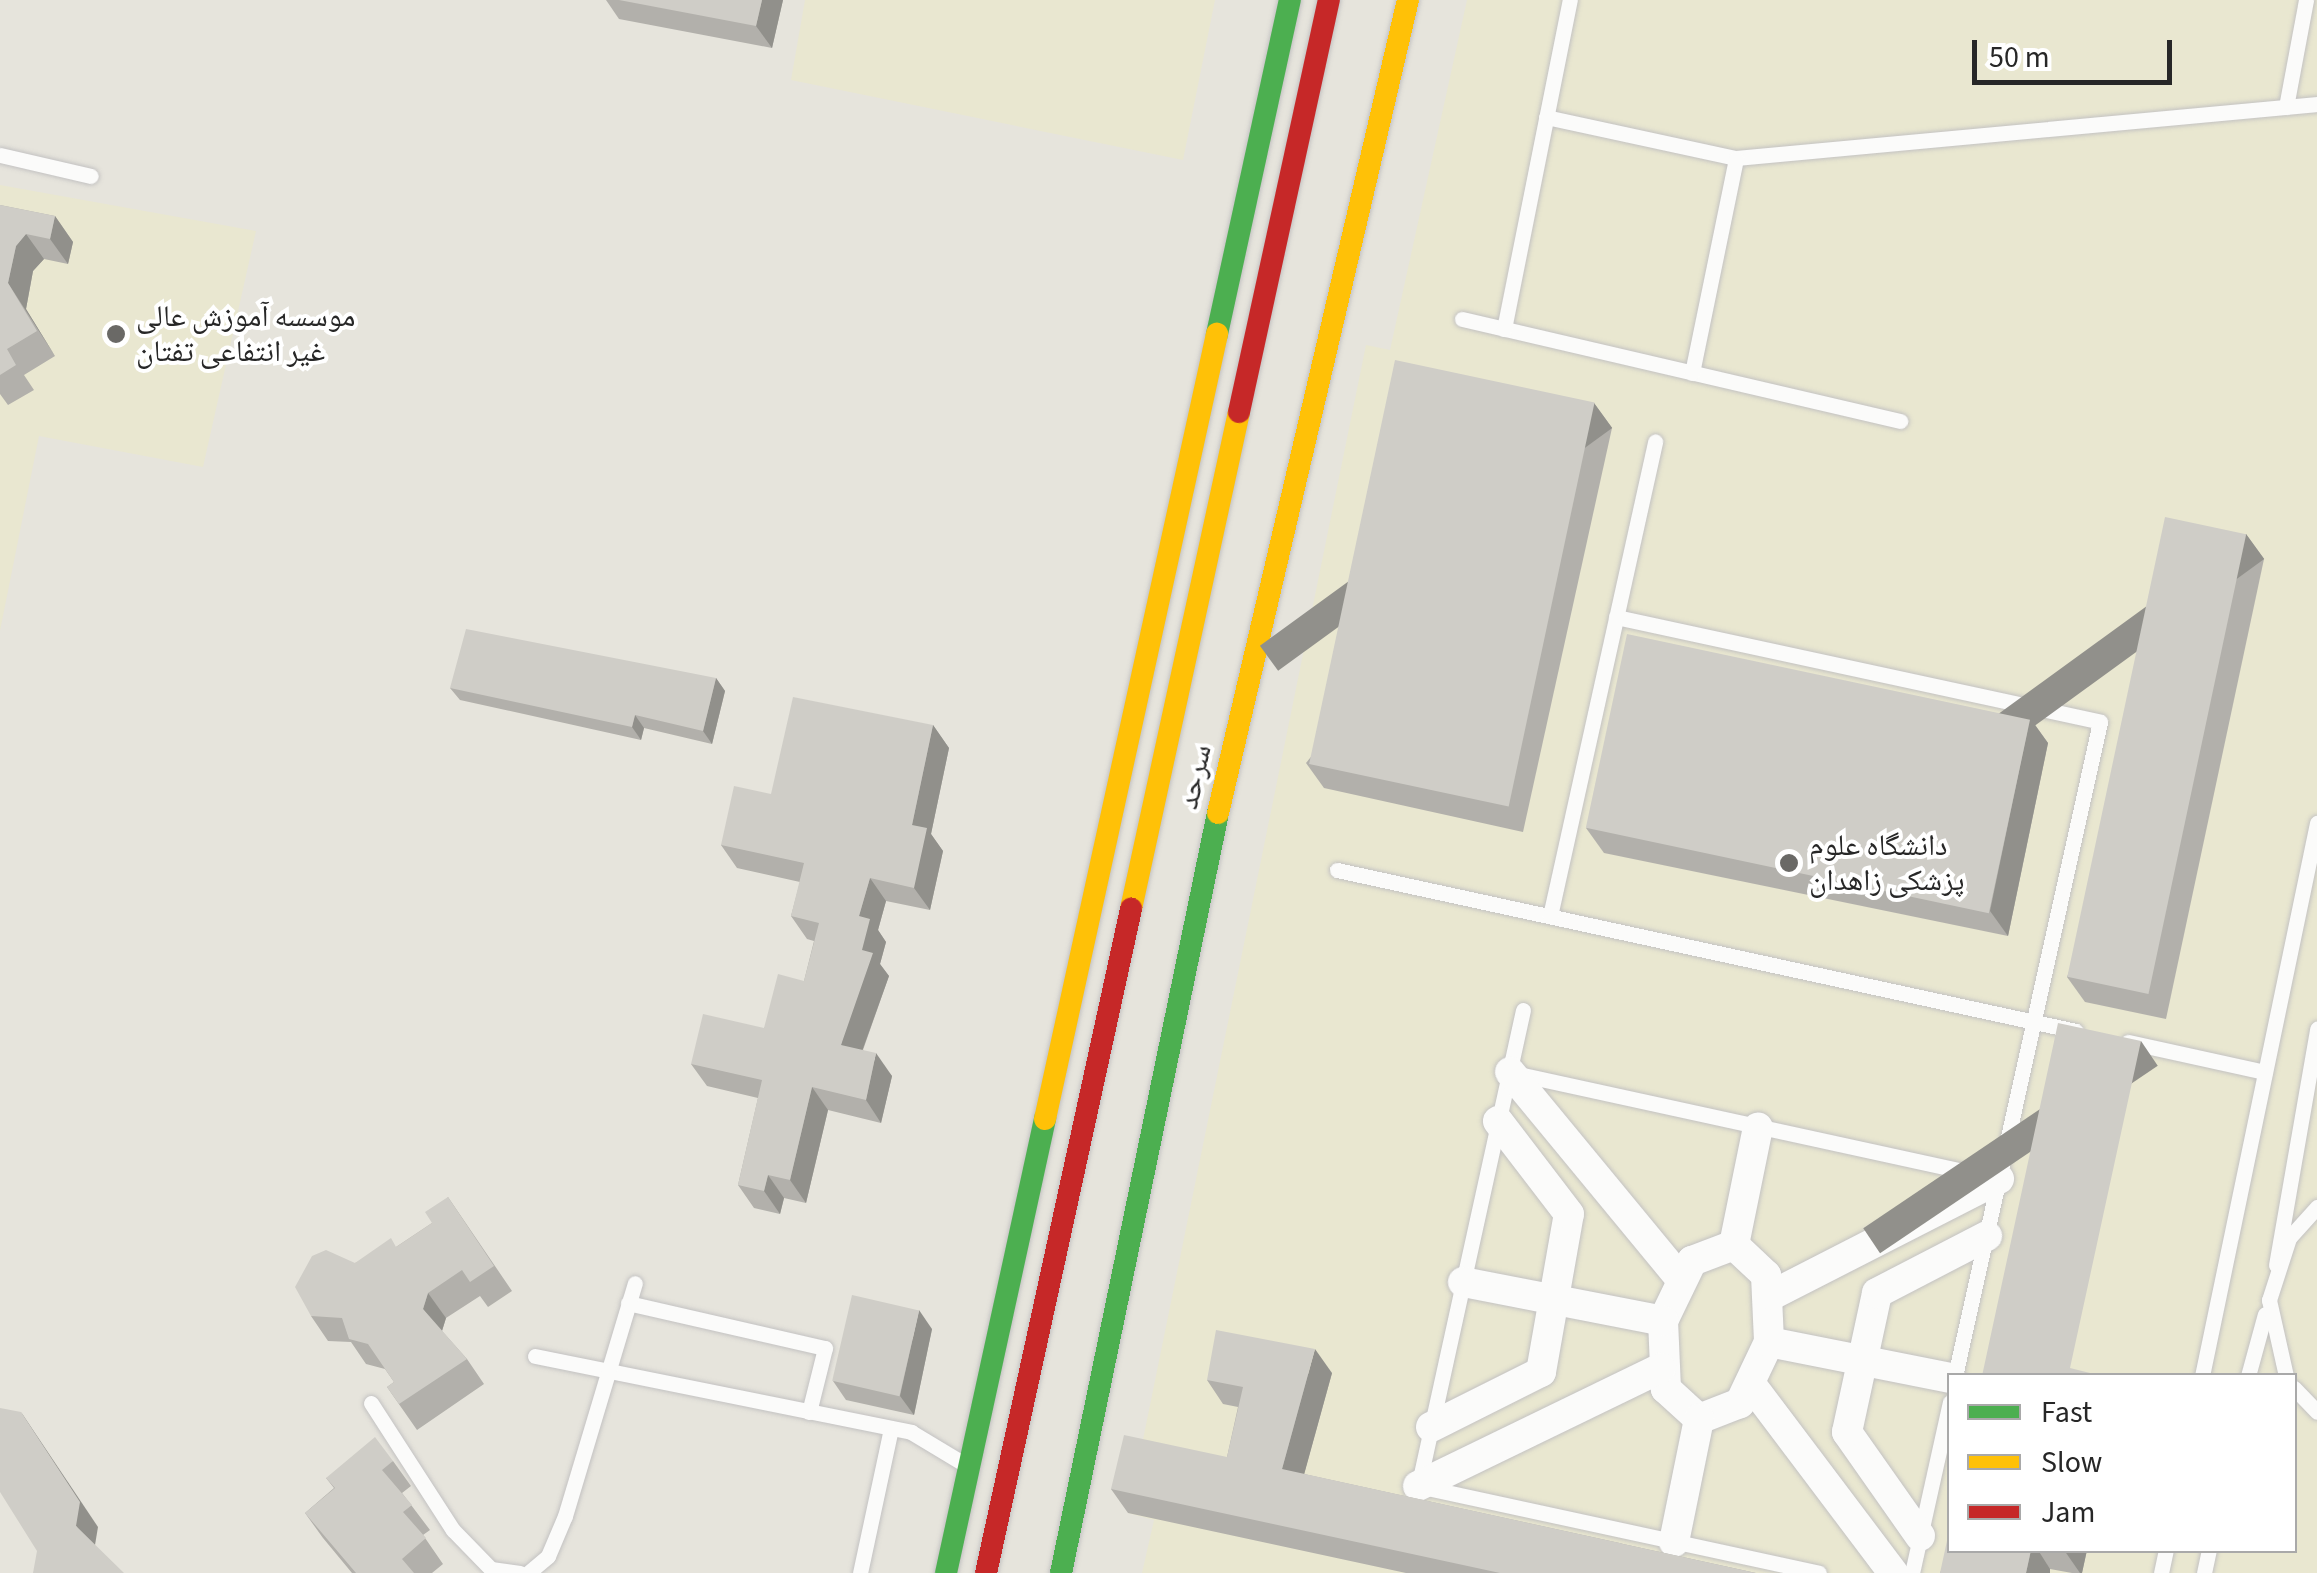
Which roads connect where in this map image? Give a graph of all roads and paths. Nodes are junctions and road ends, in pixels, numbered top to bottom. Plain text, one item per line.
1 (1290, 0) edge
2 (1329, 0) edge
3 (1408, 0) edge
4 (1570, 0) edge
5 (2306, 0) edge
6 (2317, 104) edge
7 (2286, 107) junction
8 (1546, 117) junction
9 (0, 155) edge
10 (1736, 158) junction
11 (91, 176) dead end
12 (1462, 319) dead end
13 (1504, 329) junction
14 (1692, 373) junction
15 (1900, 422) dead end
16 (1655, 441) dead end
17 (1616, 617) junction
18 (2317, 823) edge
19 (1338, 870) dead end
20 (1550, 916) junction
21 (1523, 1010) dead end
22 (2034, 1022) junction
23 (2317, 1030) edge
24 (2092, 1034) edge
25 (2111, 1038) edge
26 (1510, 1072) junction
27 (2266, 1072) junction
28 (1498, 1122) junction
29 (1758, 1126) junction
30 (1999, 1179) junction
31 (2317, 1206) edge
32 (1986, 1236) junction
33 (1734, 1245) junction
34 (2276, 1266) junction
35 (1679, 1277) junction
36 (1463, 1282) junction
37 (635, 1283) dead end
38 (1772, 1295) junction
39 (1554, 1300) junction
40 (2268, 1300) junction
41 (628, 1303) junction
42 (1663, 1321) junction
43 (1769, 1342) junction
44 (535, 1356) dead end
45 (1863, 1361) junction
46 (1661, 1368) junction
47 (607, 1370) junction
48 (1953, 1373) edge
49 (2203, 1373) edge
50 (2249, 1373) edge
51 (2285, 1373) edge
52 (1947, 1376) edge
53 (1753, 1387) junction
54 (2297, 1391) edge
55 (372, 1403) dead end
56 (809, 1412) junction
57 (2317, 1412) edge
58 (1947, 1415) edge
59 (1698, 1419) junction
60 (1431, 1427) junction
61 (891, 1428) junction
62 (969, 1467) junction
63 (1418, 1486) junction
64 (1920, 1536) junction
65 (1674, 1542) junction
66 (512, 1573) edge
67 (528, 1573) edge
68 (860, 1573) edge
69 (946, 1573) edge
70 (986, 1573) edge
71 (1062, 1573) edge
72 (1819, 1573) edge
73 (1893, 1573) edge
74 (1912, 1573) edge

1 - 62 main road
2 - 70 main road, سرحد
3 - 71 main road, سرحد
4 - 8 lane
5 - 7 lane
6 - 7 lane
7 - 10 lane
8 - 10 lane
8 - 13 lane
9 - 11 lane
10 - 14 lane
12 - 13 lane
13 - 14 lane
14 - 15 lane
16 - 17 lane
17 - 20 lane
17 - 22 lane
18 - 27 lane
19 - 20 lane
20 - 22 lane
21 - 26 lane
22 - 24 lane
22 - 30 lane
23 - 34 lane
25 - 27 lane
26 - 28 lane
26 - 29 lane
26 - 35 street
27 - 49 lane
28 - 36 lane
28 - 39 street
29 - 30 lane
29 - 33 street
30 - 32 lane
30 - 38 street
31 - 34 lane
32 - 45 street
32 - 48 lane
33 - 35 street
33 - 38 street
34 - 40 lane
35 - 42 street
36 - 39 street
36 - 60 lane
37 - 41 lane
38 - 43 street
39 - 42 street
39 - 60 street
40 - 50 lane
40 - 51 lane
41 - 47 lane
41 - 56 lane
42 - 46 street
43 - 45 street
43 - 53 street
44 - 47 lane
45 - 52 street
45 - 64 street
46 - 59 street
46 - 63 street
47 - 56 lane
47 - 67 lane
53 - 59 street
53 - 73 street
54 - 57 lane
55 - 66 lane
56 - 61 lane
58 - 64 lane
59 - 65 street
60 - 63 lane
61 - 62 lane
61 - 68 lane
62 - 69 main road
63 - 65 lane
64 - 74 lane
65 - 72 lane

